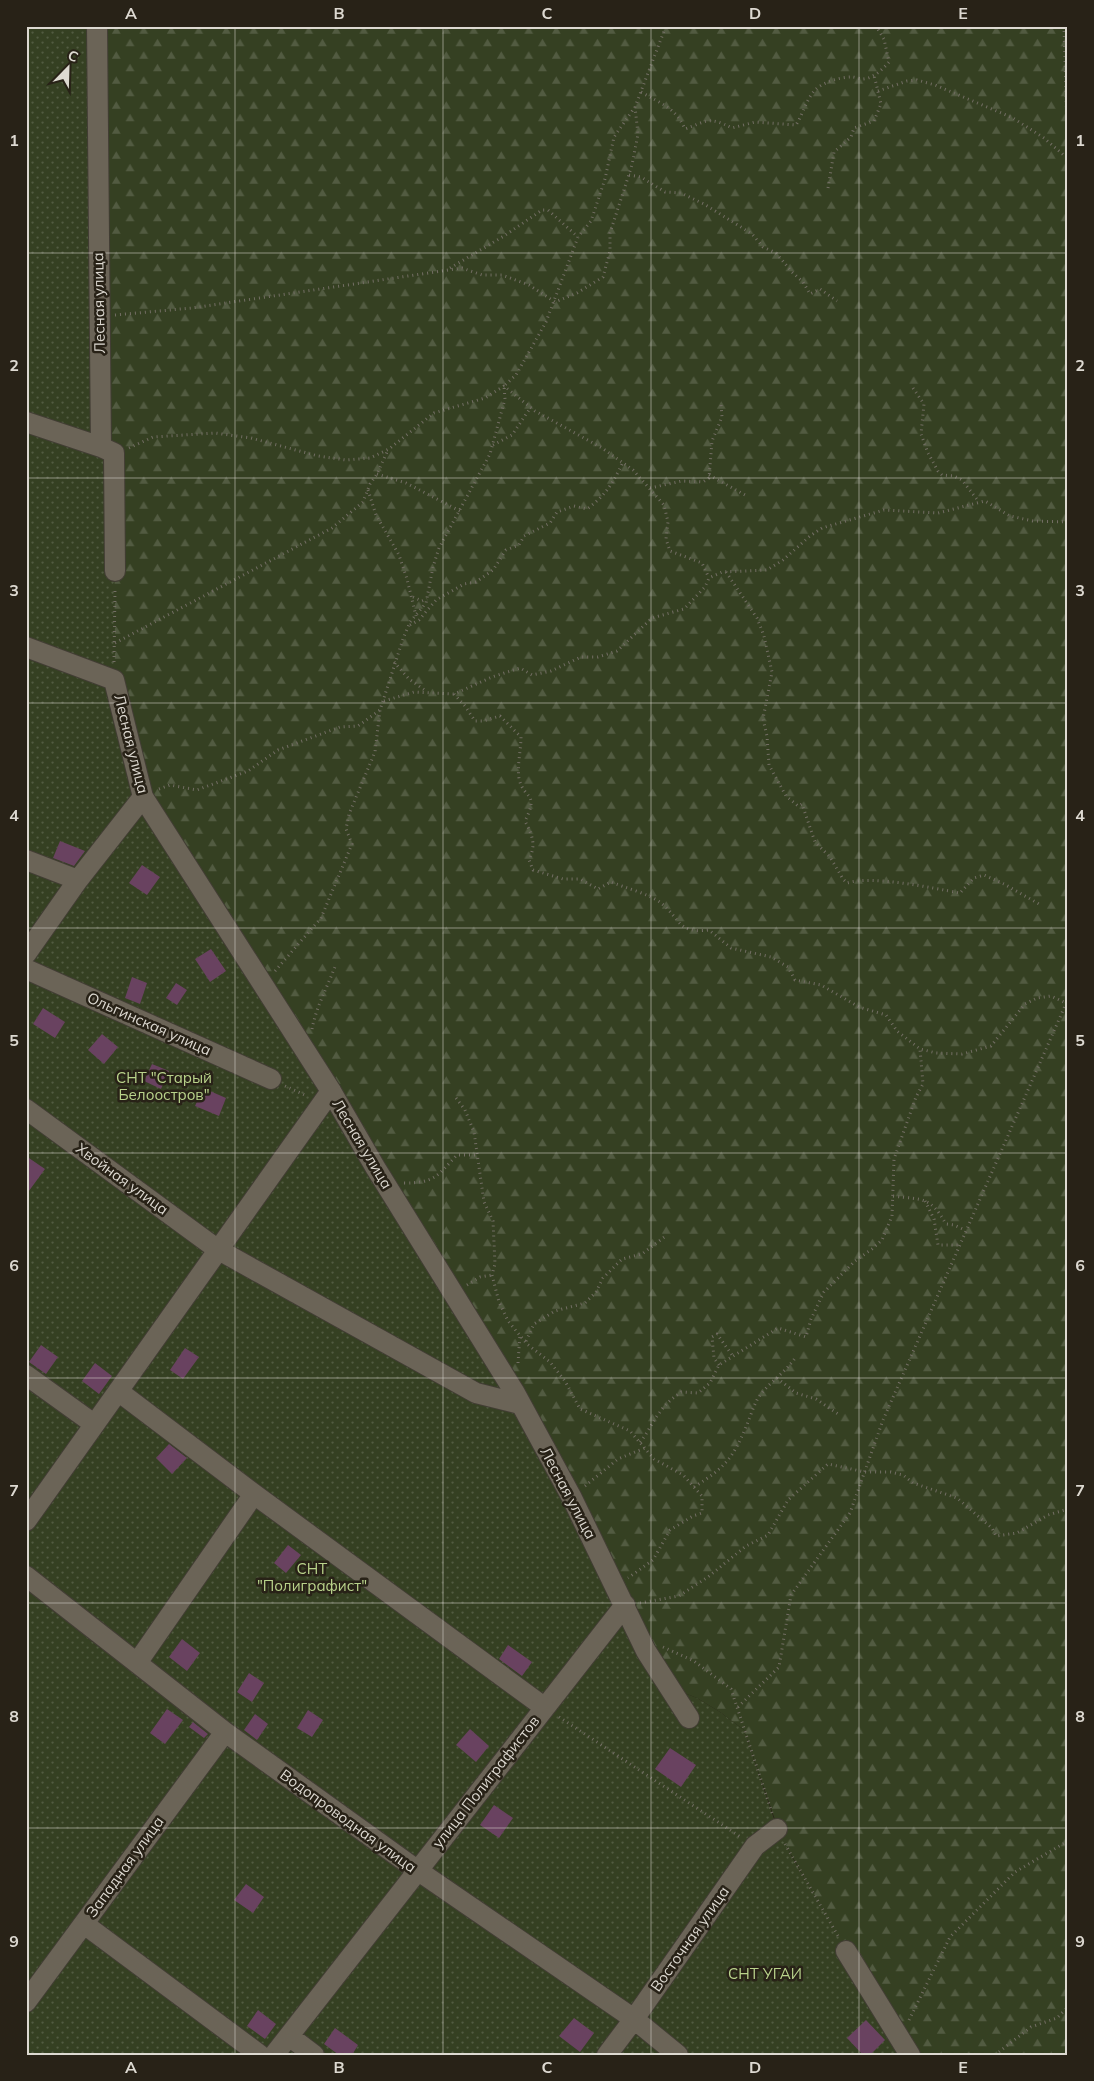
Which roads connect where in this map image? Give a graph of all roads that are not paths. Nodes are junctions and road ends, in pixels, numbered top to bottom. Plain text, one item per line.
1 (97, 26) edge
2 (26, 422) edge
3 (101, 447) junction
4 (115, 571) road end
5 (26, 646) edge
6 (143, 797) junction
7 (26, 860) edge
8 (78, 880) junction
9 (26, 954) edge
10 (26, 969) edge
11 (271, 1079) road end
12 (327, 1097) junction
13 (26, 1109) edge
14 (217, 1249) junction
15 (26, 1375) edge
16 (118, 1391) junction
17 (520, 1404) junction
18 (94, 1424) junction
19 (254, 1494) junction
20 (26, 1521) edge
21 (26, 1576) edge
22 (625, 1605) junction
23 (137, 1663) junction
24 (544, 1707) junction
25 (689, 1718) dead end
26 (225, 1732) junction
27 (777, 1829) road end
28 (417, 1870) junction
29 (84, 1924) junction
30 (846, 1951) road end
31 (26, 2002) edge
32 (634, 2020) junction
33 (289, 2036) junction
34 (904, 2048) edge
35 (260, 2055) edge
36 (274, 2055) edge
37 (314, 2055) edge
38 (607, 2055) edge
39 (678, 2055) edge

1 - 3 street, Лесная улица
2 - 3 street
3 - 4 street
5 - 6 street, Лесная улица
6 - 8 street
6 - 12 street, Лесная улица
7 - 8 street
8 - 9 street
10 - 11 street, Ольгинская улица
12 - 14 street
12 - 17 street, Лесная улица
13 - 14 street, Хвойная улица
14 - 16 street
14 - 17 street, Хвойная улица
15 - 18 street
16 - 18 street
16 - 19 street
17 - 22 street, Лесная улица
18 - 20 street
19 - 23 street
19 - 24 street
21 - 23 street, Водопроводная улица
22 - 24 street, улица Полиграфистов
22 - 25 street, Лесная улица
23 - 26 street, Водопроводная улица
24 - 28 street, улица Полиграфистов
26 - 28 street, Водопроводная улица
26 - 29 street, Западная улица
27 - 32 street, Восточная улица
28 - 32 street, Водопроводная улица
28 - 33 street, улица Полиграфистов
29 - 31 street, Западная улица
29 - 35 street
30 - 34 street
32 - 38 street, Восточная улица
32 - 39 street, Водопроводная улица
33 - 36 street, улица Полиграфистов
33 - 37 street

